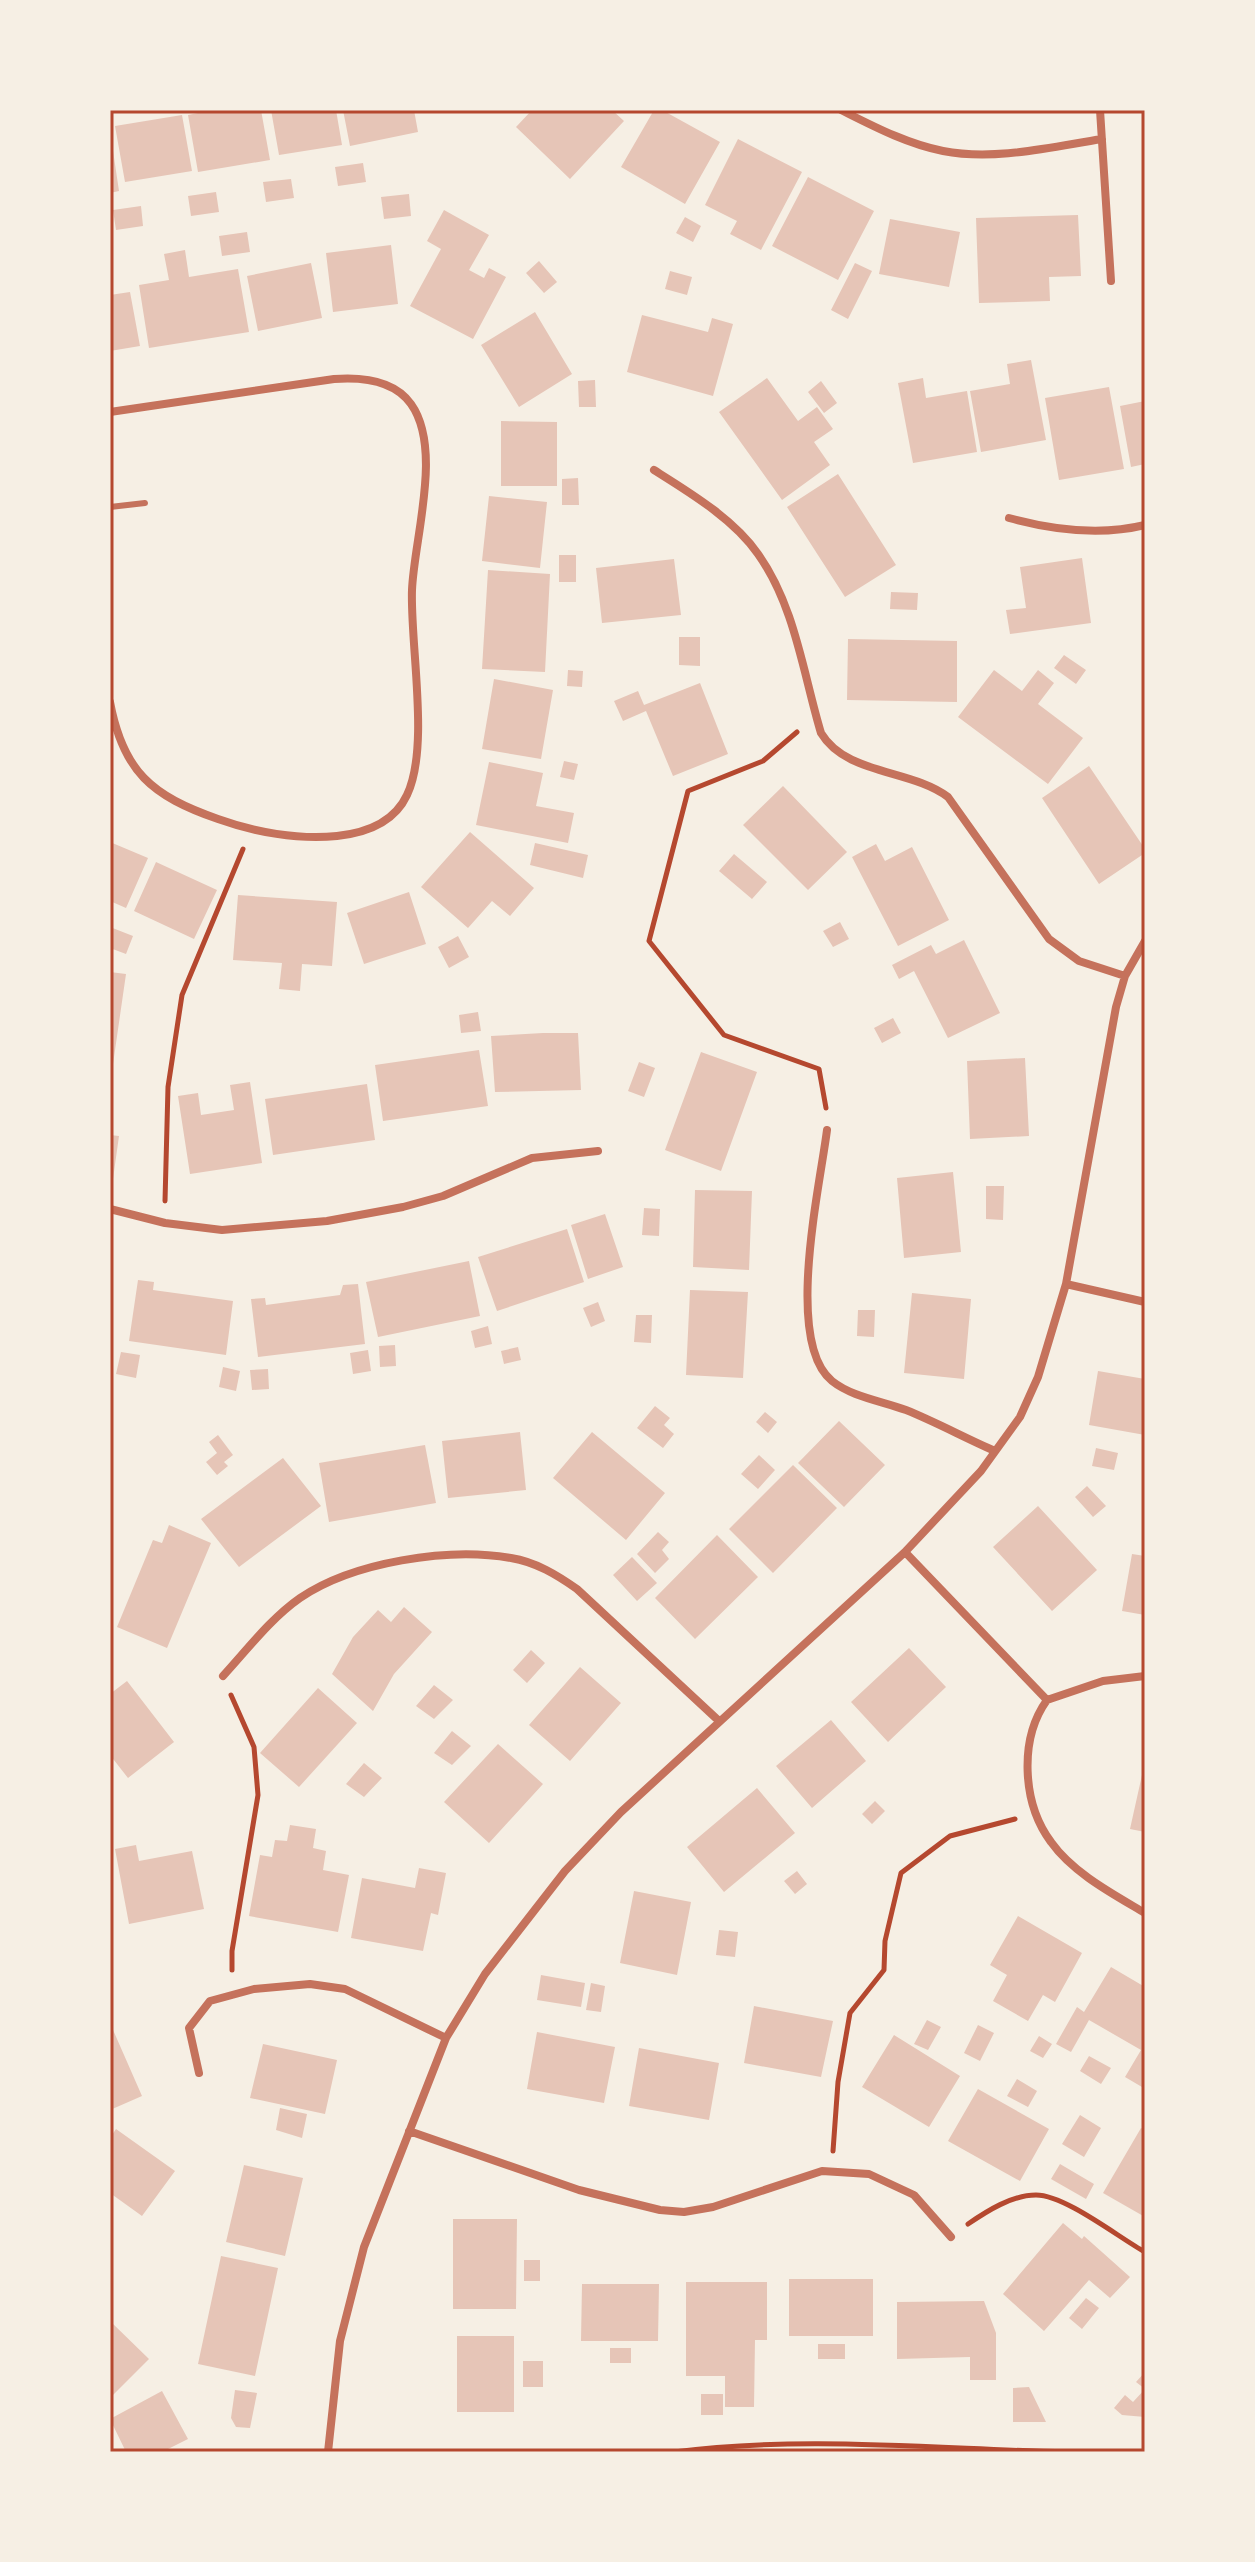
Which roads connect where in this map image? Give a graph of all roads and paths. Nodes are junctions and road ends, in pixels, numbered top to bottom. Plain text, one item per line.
1 (841, 110) edge
2 (1100, 110) edge
3 (1102, 139) junction
4 (1111, 281) dead end
5 (110, 412) edge
6 (654, 470) dead end
7 (145, 503) dead end
8 (110, 507) edge
9 (1009, 518) dead end
10 (1145, 525) edge
11 (110, 702) edge
12 (816, 716) junction
13 (250, 829) junction
14 (1145, 941) edge
15 (1125, 976) junction
16 (827, 1130) joint
17 (598, 1151) dead end
18 (110, 1209) edge
19 (165, 1223) junction
20 (1066, 1284) junction
21 (1145, 1302) edge
22 (995, 1451) junction
23 (905, 1552) junction
24 (223, 1676) joint
25 (1145, 1676) edge
26 (1047, 1700) junction
27 (719, 1721) junction
28 (1016, 1819) dead end
29 (1145, 1913) edge
30 (232, 1995) junction
31 (446, 2038) junction
32 (199, 2073) dead end
33 (409, 2131) junction
34 (831, 2171) junction
35 (951, 2237) joint
36 (1145, 2252) edge
37 (328, 2452) edge
38 (674, 2452) edge
39 (1065, 2452) edge

1 - 3 street
2 - 3 street
3 - 4 street
5 - 13 street
6 - 12 street
7 - 8 lane
9 - 10 street
11 - 13 street
12 - 15 street
12 - 16 path
13 - 19 path
14 - 15 street
15 - 20 street
16 - 22 street
17 - 19 street
18 - 19 street
20 - 21 street
20 - 22 street
22 - 23 street
23 - 26 street
23 - 27 street
24 - 27 street
24 - 30 path
25 - 26 street
26 - 29 street
27 - 31 street
28 - 34 path
30 - 31 street
30 - 32 street
31 - 33 street
33 - 34 street
33 - 37 street
34 - 35 street
35 - 36 path
38 - 39 path

